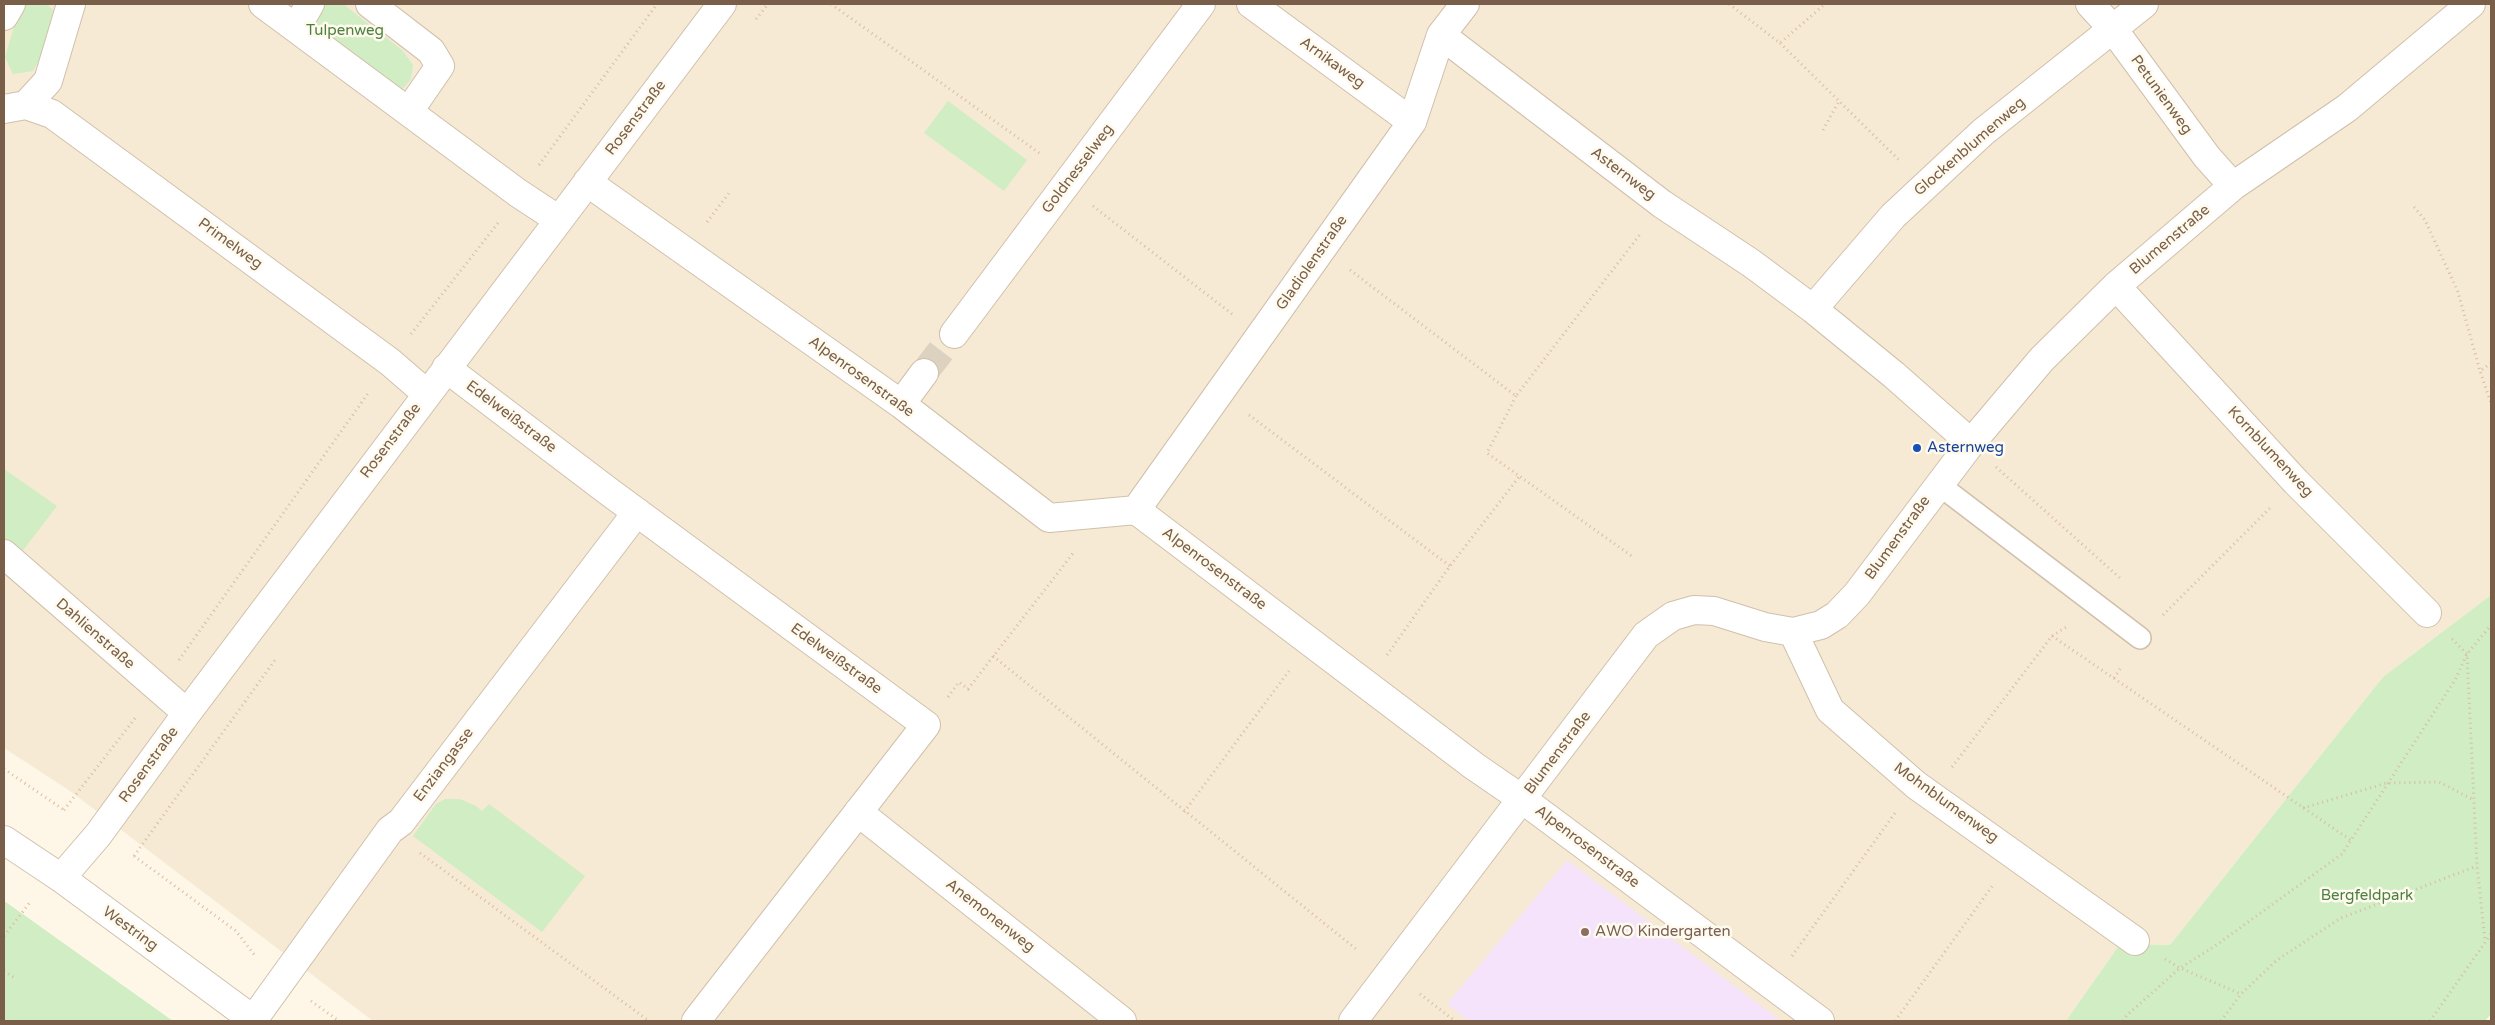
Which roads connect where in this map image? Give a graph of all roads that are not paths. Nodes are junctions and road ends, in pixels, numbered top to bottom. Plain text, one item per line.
1 (11, 4) edge
2 (71, 4) edge
3 (263, 4) edge
4 (310, 4) edge
5 (370, 4) edge
6 (722, 4) edge
7 (1201, 4) edge
8 (1251, 4) edge
9 (1465, 4) edge
10 (2090, 4) edge
11 (2144, 4) edge
12 (2471, 4) edge
13 (4, 16) edge
14 (296, 28) junction
15 (2113, 29) junction
16 (1441, 34) junction
17 (15, 107) edge
18 (409, 111) junction
19 (1412, 122) junction
20 (587, 182) junction
21 (2233, 186) junction
22 (558, 220) junction
23 (2116, 286) junction
24 (1812, 309) junction
25 (954, 334) tunnel mouth
26 (446, 368) junction
27 (924, 373) tunnel mouth
28 (427, 394) junction
29 (901, 404) junction
30 (1970, 443) junction
31 (1938, 484) junction
32 (1136, 510) junction
33 (637, 512) junction
34 (4, 554) edge
35 (2427, 613) dead end
36 (1793, 632) junction
37 (2140, 638) dead end
38 (187, 713) junction
39 (1522, 799) junction
40 (858, 812) junction
41 (4, 840) edge
42 (61, 878) junction
43 (2135, 941) dead end
44 (254, 1020) edge
45 (696, 1021) edge
46 (1122, 1021) edge
47 (1352, 1021) edge
48 (1820, 1021) edge

1 - 13 street
2 - 17 street
3 - 14 street
4 - 14 street
5 - 18 street
6 - 20 street, Rosenstraße
7 - 25 street, Goldnesselweg
8 - 19 street, Arnikaweg
9 - 16 street, Gladiolenstraße
10 - 15 street, Petunienweg
11 - 15 street, Glockenblumenweg
12 - 21 street, Blumenstraße
14 - 18 street
15 - 21 street, Petunienweg
15 - 24 street, Glockenblumenweg
16 - 19 street, Gladiolenstraße
16 - 24 street, Asternweg
17 - 28 street, Primelweg
18 - 22 street
19 - 32 street, Gladiolenstraße
20 - 22 street, Rosenstraße
20 - 29 street, Alpenrosenstraße
21 - 23 street, Blumenstraße
22 - 26 street, Rosenstraße
23 - 30 street, Blumenstraße
23 - 35 street, Kornblumenweg
24 - 30 street, Asternweg
26 - 28 street, Rosenstraße
26 - 33 street, Edelweißstraße
27 - 29 street
28 - 38 street, Rosenstraße
29 - 32 street, Alpenrosenstraße
30 - 31 street, Blumenstraße
31 - 36 street, Blumenstraße
31 - 37 lane
32 - 39 street, Alpenrosenstraße
33 - 40 street, Edelweißstraße
33 - 44 street, Enziangasse
34 - 38 street, Dahlienstraße
36 - 39 street, Blumenstraße
36 - 43 street, Mohnblumenweg
38 - 42 street, Rosenstraße
39 - 47 street, Blumenstraße
39 - 48 street, Alpenrosenstraße
40 - 45 street
40 - 46 street, Anemonenweg
41 - 42 street, Westring
42 - 44 street, Westring

